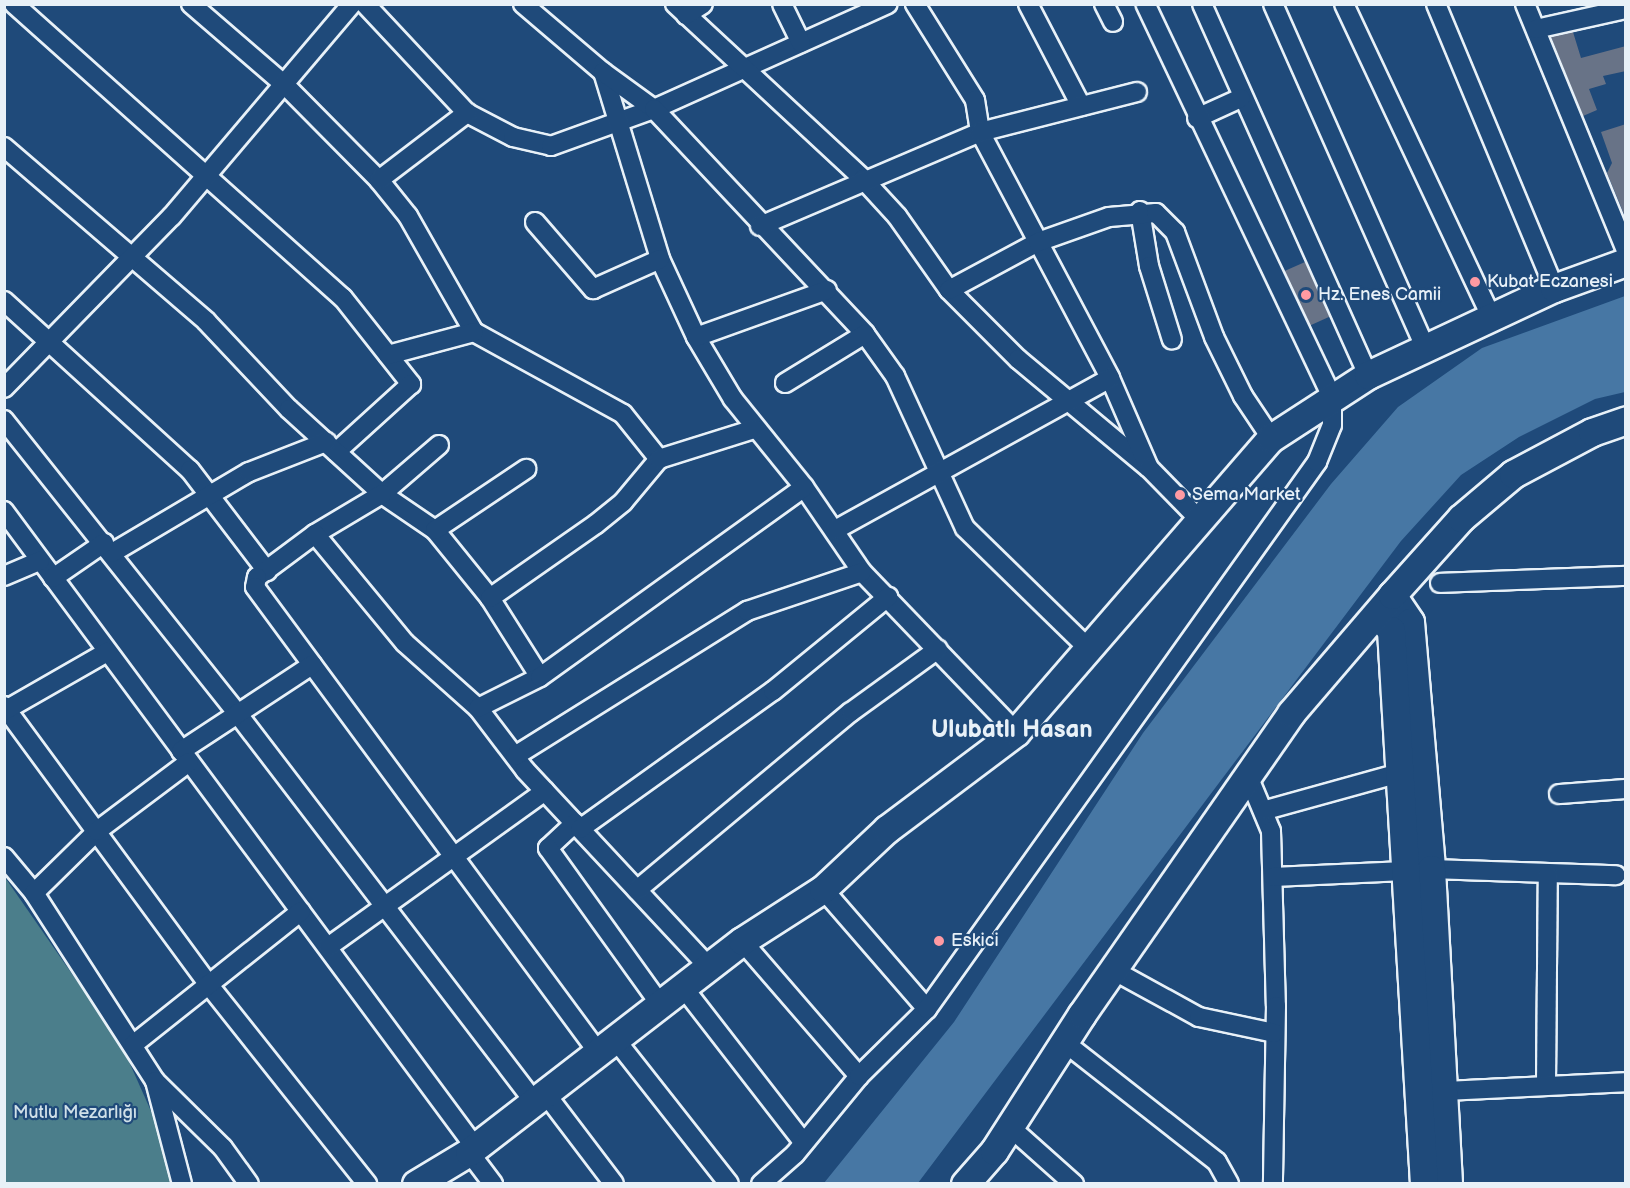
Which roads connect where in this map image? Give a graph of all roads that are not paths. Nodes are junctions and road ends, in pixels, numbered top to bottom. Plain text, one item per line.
1 (9, 4) edge
2 (14, 4) edge
3 (191, 4) edge
4 (352, 4) edge
5 (365, 4) edge
6 (523, 4) edge
7 (703, 4) edge
8 (782, 4) edge
9 (888, 4) edge
10 (915, 4) edge
11 (1028, 4) edge
12 (1104, 4) edge
13 (1145, 4) edge
14 (1202, 4) edge
15 (1273, 4) edge
16 (1344, 4) edge
17 (1436, 4) edge
18 (1525, 4) edge
19 (1626, 9) edge
20 (4, 10) edge
21 (681, 10) edge
22 (1113, 22) dead end
23 (1536, 29) junction
24 (801, 43) junction
25 (742, 71) junction
26 (603, 72) junction
27 (285, 85) junction
28 (1137, 92) dead end
29 (1241, 98) junction
30 (1081, 106) junction
31 (654, 109) junction
32 (467, 113) junction
33 (1197, 118) junction
34 (621, 122) junction
35 (980, 132) junction
36 (4, 147) edge
37 (208, 174) junction
38 (863, 179) junction
39 (379, 180) junction
40 (1140, 210) junction
41 (536, 222) dead end
42 (760, 226) junction
43 (1038, 242) junction
44 (1626, 250) edge
45 (129, 259) junction
46 (660, 259) junction
47 (1626, 262) edge
48 (1554, 288) junction
49 (827, 290) junction
50 (949, 290) junction
51 (4, 301) edge
52 (1491, 316) junction
53 (474, 332) junction
54 (865, 334) junction
55 (696, 337) junction
56 (1172, 339) dead end
57 (49, 342) junction
58 (1425, 347) junction
59 (388, 355) junction
60 (1368, 375) junction
61 (1110, 378) junction
62 (785, 383) dead end
63 (4, 388) edge
64 (1332, 397) junction
65 (1071, 401) junction
66 (4, 420) edge
67 (1626, 420) edge
68 (754, 429) junction
69 (1271, 438) junction
70 (439, 445) dead end
71 (331, 447) junction
72 (659, 459) junction
73 (1149, 468) junction
74 (526, 469) dead end
75 (940, 475) junction
76 (804, 487) junction
77 (382, 494) junction
78 (210, 495) junction
79 (4, 511) edge
80 (1197, 518) junction
81 (435, 530) junction
82 (835, 530) junction
83 (315, 534) junction
84 (108, 548) junction
85 (40, 561) junction
86 (267, 571) junction
87 (862, 572) junction
88 (4, 576) edge
89 (1626, 576) edge
90 (53, 578) junction
91 (1440, 583) dead end
92 (888, 597) junction
93 (489, 598) junction
94 (1385, 604) junction
95 (938, 649) junction
96 (1091, 651) junction
97 (107, 652) junction
98 (312, 665) junction
99 (540, 677) junction
100 (478, 708) junction
101 (5, 709) edge
102 (237, 713) junction
103 (1016, 732) junction
104 (514, 756) junction
105 (185, 757) junction
106 (1399, 773) junction
107 (1248, 776) junction
108 (1626, 789) edge
109 (545, 791) junction
110 (1559, 794) dead end
111 (1266, 810) junction
112 (577, 826) junction
113 (97, 831) junction
114 (4, 857) edge
115 (454, 857) junction
116 (1418, 870) junction
117 (1548, 874) junction
118 (1616, 875) dead end
119 (1273, 877) junction
120 (822, 889) junction
121 (637, 890) junction
122 (34, 892) junction
123 (386, 905) junction
124 (301, 911) junction
125 (742, 941) junction
126 (328, 947) junction
127 (709, 967) junction
128 (1113, 970) junction
129 (208, 984) junction
130 (683, 987) junction
131 (660, 1004) junction
132 (927, 1009) junction
133 (1275, 1033) junction
134 (1064, 1042) junction
135 (134, 1044) junction
136 (606, 1046) junction
137 (859, 1077) junction
138 (155, 1081) junction
139 (1626, 1082) edge
140 (1546, 1083) junction
141 (1444, 1091) junction
142 (540, 1097) junction
143 (1010, 1126) junction
144 (804, 1143) junction
145 (472, 1149) junction
146 (182, 1184) edge
147 (249, 1184) edge
148 (367, 1184) edge
149 (416, 1184) edge
150 (493, 1184) edge
151 (614, 1184) edge
152 (729, 1184) edge
153 (761, 1184) edge
154 (965, 1184) edge
155 (1074, 1184) edge
156 (1230, 1184) edge
157 (1273, 1184) edge
158 (1424, 1184) edge
159 (1448, 1184) edge

1 - 20 street
2 - 37 street
3 - 27 street
4 - 27 street
5 - 32 street
6 - 26 street
7 - 21 street
8 - 24 street
9 - 24 street
10 - 35 street
11 - 30 street
12 - 22 street
13 - 33 street
14 - 29 street
15 - 58 street
16 - 52 street
17 - 48 street
18 - 23 street
19 - 23 street
21 - 25 street
23 - 44 street
24 - 25 street
25 - 31 street
25 - 38 street
26 - 31 street
26 - 34 street
27 - 37 street
27 - 39 street
28 - 30 street
29 - 33 street
29 - 60 street
30 - 35 street
31 - 34 street
31 - 42 street
32 - 34 street
32 - 39 street
33 - 64 street
34 - 46 street
35 - 38 street
35 - 43 street
36 - 45 street
37 - 45 street
37 - 59 street
38 - 42 street
38 - 50 street
39 - 53 street
40 - 43 street
40 - 56 street
40 - 69 street
41 - 46 street
42 - 49 street
43 - 50 street
43 - 61 street
45 - 57 street
45 - 71 street
46 - 55 street
47 - 48 main road
48 - 52 main road
49 - 54 street
49 - 55 street
50 - 65 street
51 - 57 street
52 - 58 main road
53 - 59 street
53 - 72 street
54 - 62 street
54 - 75 street
55 - 68 street
57 - 63 street
57 - 78 street
58 - 60 main road
59 - 71 street
60 - 64 main road
61 - 65 street
61 - 73 street
64 - 69 main road
64 - 132 street
65 - 73 street
65 - 75 street
66 - 84 street
67 - 94 main road
68 - 72 street
68 - 76 street
69 - 80 main road
70 - 77 street
71 - 77 street
71 - 78 street
72 - 93 street
73 - 80 street
74 - 81 street
75 - 82 street
75 - 96 street
76 - 82 street
76 - 99 street
77 - 81 street
77 - 83 street
78 - 84 street
78 - 86 street
79 - 85 street
80 - 96 main road
81 - 93 street
82 - 87 street
83 - 86 street
83 - 100 street
84 - 90 street
84 - 102 street
85 - 88 street
85 - 90 street
86 - 98 street
87 - 92 street
87 - 104 street
89 - 91 street
90 - 97 street
92 - 95 street
92 - 112 street
93 - 99 street
94 - 106 main road
94 - 107 main road
94 - 116 main road
95 - 103 street
95 - 121 street
96 - 103 main road
97 - 101 street
97 - 105 street
98 - 102 street
98 - 115 street
99 - 100 street
100 - 104 street
101 - 113 street
102 - 105 street
102 - 123 street
103 - 120 main road
104 - 109 street
105 - 113 street
105 - 124 street
106 - 111 street
106 - 116 main road
107 - 111 street
107 - 128 main road
108 - 110 street
109 - 112 street
109 - 115 street
111 - 119 street
112 - 121 street
112 - 131 street
113 - 122 street
113 - 129 street
114 - 122 street
115 - 123 street
115 - 136 street
116 - 117 street
116 - 119 street
116 - 141 main road
116 - 158 main road
117 - 118 street
117 - 140 street
119 - 133 street
120 - 125 main road
120 - 132 street
121 - 127 street
122 - 135 street
123 - 126 street
123 - 142 street
124 - 126 street
124 - 129 street
125 - 127 main road
125 - 137 street
126 - 145 street
127 - 130 main road
128 - 133 street
128 - 134 main road
129 - 135 street
129 - 148 street
130 - 131 main road
130 - 144 street
131 - 136 main road
132 - 137 street
133 - 157 street
134 - 143 main road
134 - 156 street
135 - 138 street
136 - 142 main road
136 - 152 street
137 - 144 street
138 - 146 street
138 - 147 street
139 - 140 street
140 - 141 street
141 - 159 main road
142 - 145 main road
142 - 151 street
143 - 154 main road
143 - 155 street
144 - 153 street
145 - 149 main road
145 - 150 street

